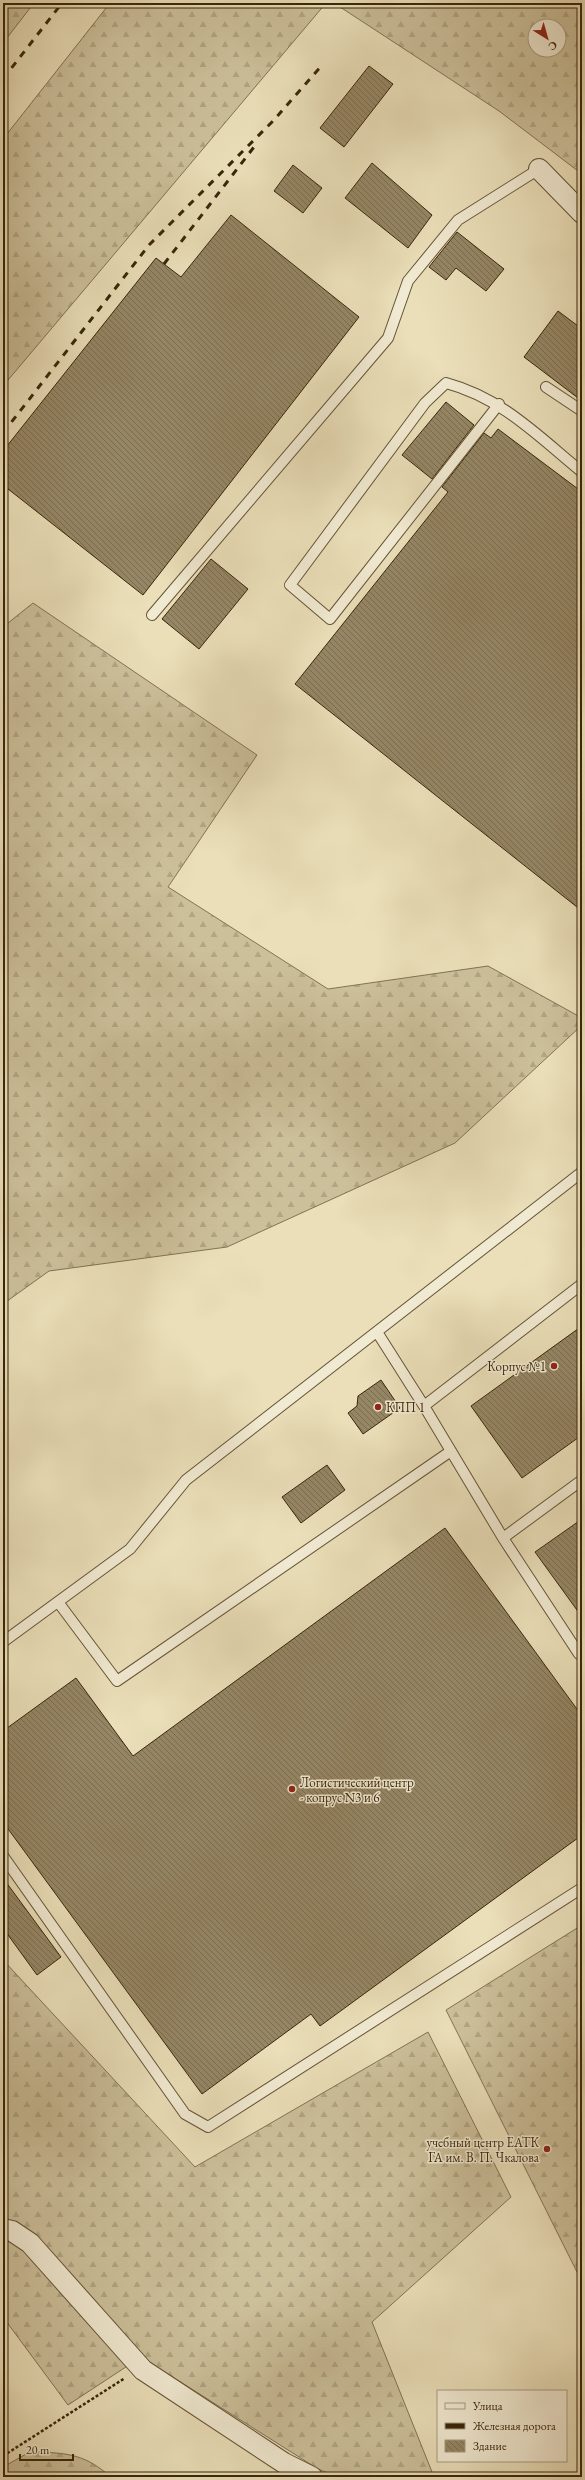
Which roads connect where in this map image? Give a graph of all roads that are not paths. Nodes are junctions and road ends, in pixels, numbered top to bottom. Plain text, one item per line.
1 (539, 169) joint
2 (582, 213) edge
3 (546, 386) dead end
4 (499, 404) junction
5 (582, 411) edge
6 (582, 472) edge
7 (152, 615) dead end
8 (582, 1172) edge
9 (582, 1284) edge
10 (377, 1332) junction
11 (424, 1406) junction
12 (451, 1451) junction
13 (582, 1480) edge
14 (503, 1538) junction
15 (58, 1602) junction
16 (3, 1642) edge
17 (581, 1655) edge
18 (3, 1856) edge
19 (582, 1888) edge
20 (3, 2229) edge
21 (312, 2477) edge

1 - 2 street
1 - 7 lane
3 - 5 lane
4 - 4 lane
4 - 6 lane
8 - 10 lane
9 - 11 lane
10 - 11 lane
10 - 15 lane
11 - 12 lane
12 - 14 lane
12 - 15 lane
13 - 14 lane
14 - 17 lane
15 - 16 lane
18 - 19 lane
20 - 21 street

